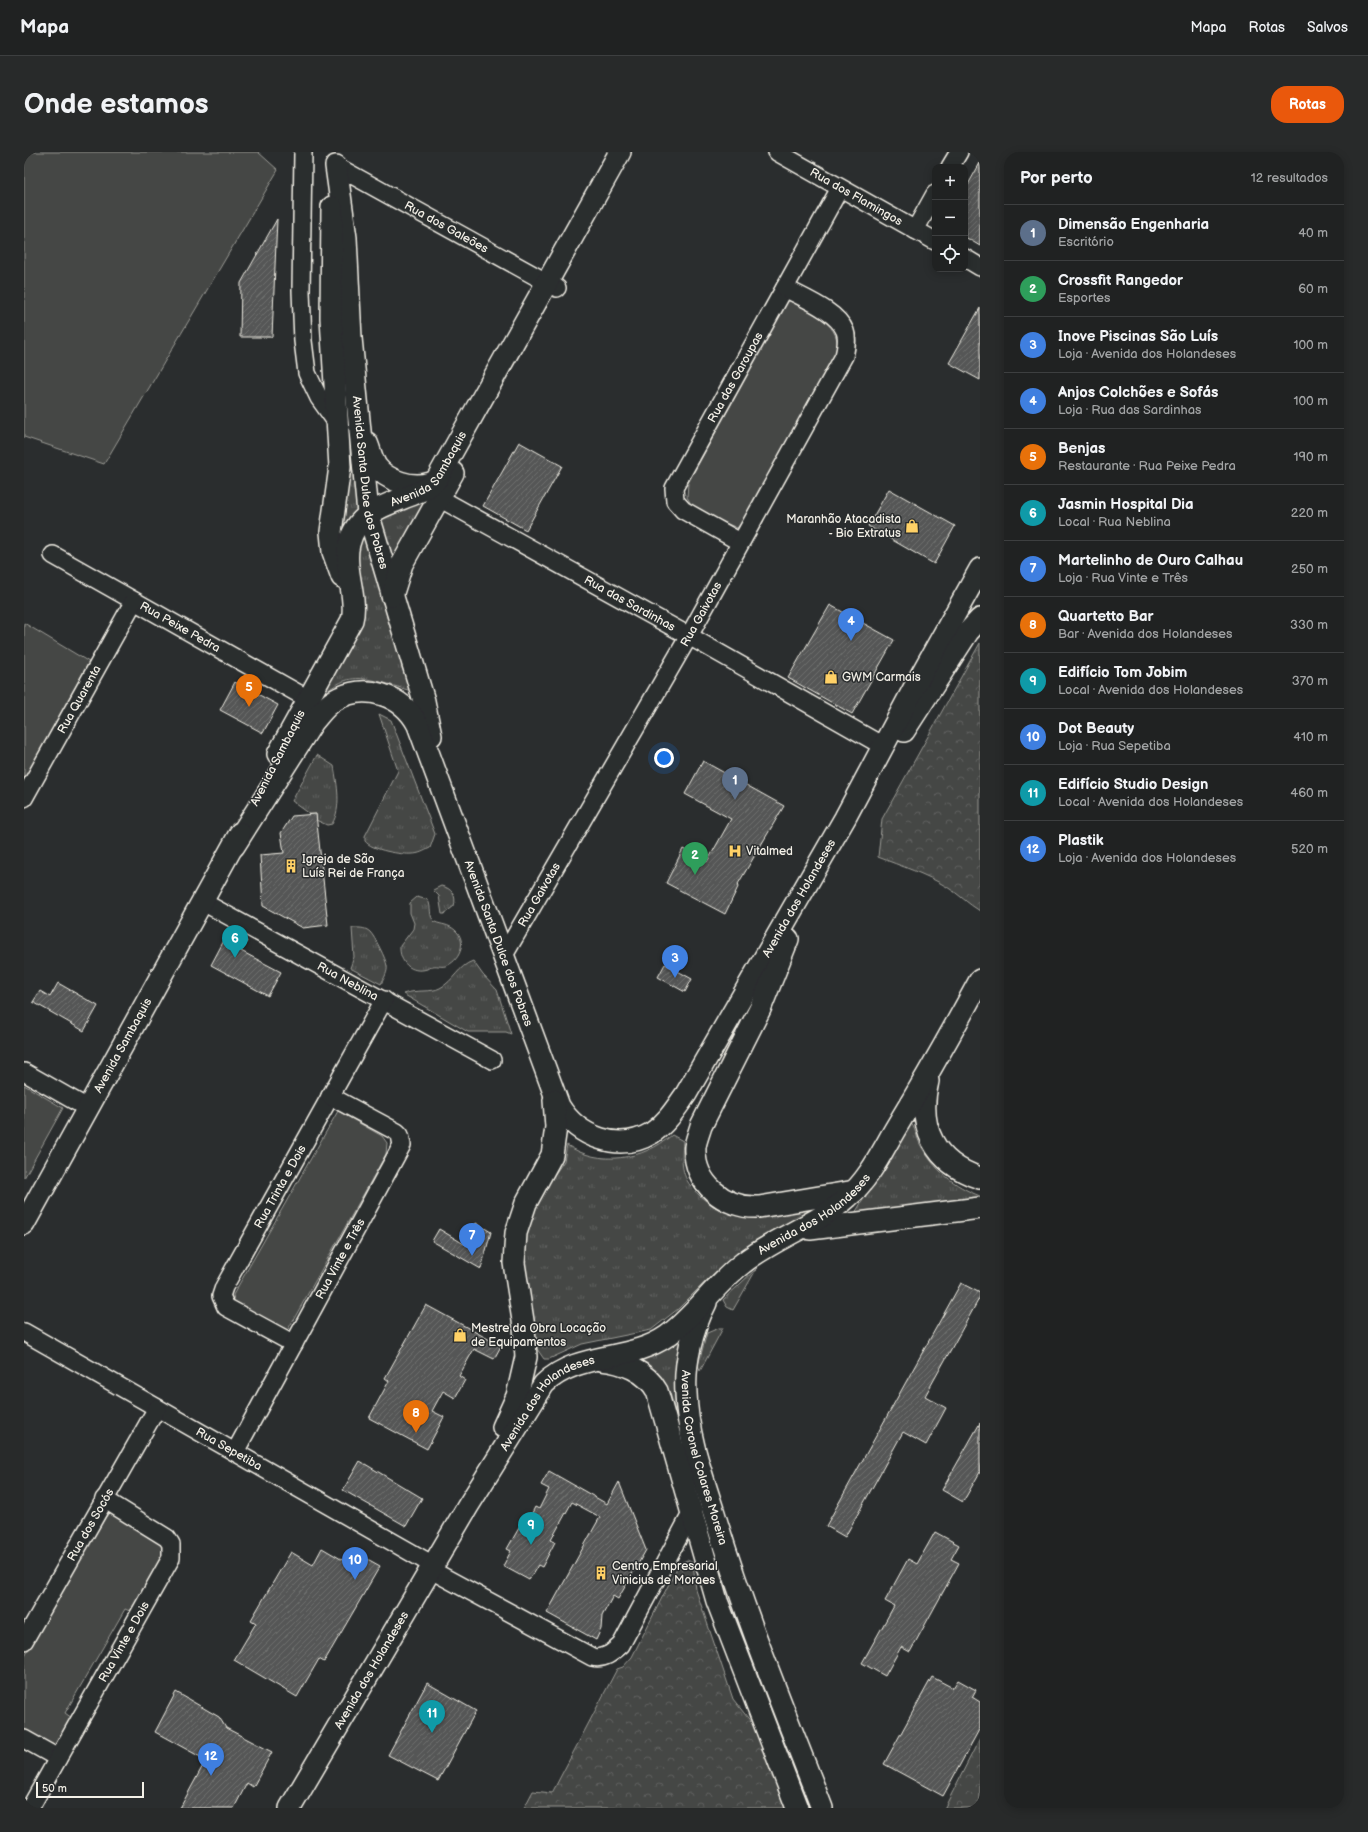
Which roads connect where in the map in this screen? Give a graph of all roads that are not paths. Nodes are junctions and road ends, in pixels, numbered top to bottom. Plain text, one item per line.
1 (303, 152) edge
2 (620, 152) edge
3 (633, 152) edge
4 (777, 152) edge
5 (959, 152) edge
6 (337, 159) edge
7 (952, 164) edge
8 (840, 188) junction
9 (932, 199) edge
10 (915, 230) junction
11 (932, 239) edge
12 (968, 260) edge
13 (980, 267) edge
14 (552, 286) junction
15 (785, 288) junction
16 (358, 416) junction
17 (339, 426) junction
18 (440, 475) junction
19 (439, 498) junction
20 (368, 513) junction
21 (740, 542) junction
22 (53, 555) dead end
23 (980, 569) edge
24 (392, 597) junction
25 (134, 601) junction
26 (352, 606) junction
27 (980, 619) edge
28 (689, 636) junction
29 (308, 699) junction
30 (405, 707) joint
31 (884, 746) junction
32 (444, 793) junction
33 (24, 798) edge
34 (846, 818) junction
35 (234, 846) junction
36 (812, 877) junction
37 (203, 902) junction
38 (504, 957) junction
39 (980, 980) edge
40 (384, 1000) junction
41 (492, 1060) dead end
42 (936, 1060) junction
43 (24, 1072) edge
44 (553, 1093) junction
45 (330, 1096) junction
46 (89, 1109) junction
47 (980, 1178) edge
48 (855, 1192) junction
49 (980, 1208) edge
50 (24, 1224) edge
51 (788, 1235) junction
52 (716, 1286) junction
53 (24, 1332) edge
54 (294, 1344) junction
55 (595, 1359) junction
56 (157, 1408) junction
57 (235, 1452) junction
58 (104, 1499) junction
59 (468, 1506) junction
60 (692, 1512) junction
61 (432, 1568) junction
62 (24, 1641) edge
63 (24, 1739) edge
64 (58, 1758) junction
65 (30, 1808) edge
66 (290, 1808) edge
67 (798, 1808) edge
68 (822, 1808) edge

1 - 17 street
2 - 14 main road, Avenida Sambaquis
3 - 14 main road, Avenida Sambaquis
4 - 8 street, Rua dos Flamingos
5 - 7 street
6 - 14 street, Rua dos Galeões
6 - 16 main road, Avenida Santa Dulce dos Pobres
6 - 17 main road, Avenida Santa Dulce dos Pobres
8 - 10 street, Rua dos Flamingos
8 - 15 street, Rua das Garoupas
9 - 10 street
10 - 11 street, Rua dos Flamingos
12 - 13 street
14 - 18 main road, Avenida Sambaquis
14 - 19 main road, Avenida Sambaquis
15 - 21 street, Rua Gaivotas
15 - 21 street, Rua das Garoupas
16 - 18 main road
16 - 20 main road, Avenida Santa Dulce dos Pobres
17 - 26 main road, Avenida Santa Dulce dos Pobres
18 - 20 main road, Avenida Sambaquis
19 - 24 main road, Avenida Sambaquis
19 - 28 street, Rua das Sardinhas
20 - 24 main road, Avenida Santa Dulce dos Pobres
20 - 26 main road, Avenida Sambaquis
21 - 28 street, Rua Gaivotas
22 - 25 street, Rua Peixe Pedra
23 - 31 main road, Avenida dos Holandeses
24 - 32 main road, Avenida Santa Dulce dos Pobres
25 - 29 street, Rua Peixe Pedra
25 - 33 street, Rua Quarenta
26 - 29 main road, Avenida Sambaquis
27 - 34 main road
28 - 31 street, Rua das Sardinhas
28 - 38 street, Rua Gaivotas
29 - 35 main road, Avenida Sambaquis
30 - 32 main road, Avenida Santa Dulce dos Pobres
30 - 35 main road, Avenida Sambaquis
31 - 34 main road, Avenida dos Holandeses
32 - 38 main road, Avenida Santa Dulce dos Pobres
34 - 36 main road, Avenida dos Holandeses
35 - 37 main road, Avenida Sambaquis
36 - 44 main road, Avenida dos Holandeses
36 - 48 main road
37 - 40 street, Rua Neblina
37 - 46 main road, Avenida Sambaquis
38 - 44 main road, Avenida Santa Dulce dos Pobres
39 - 42 main road, Avenida dos Holandeses
40 - 41 street, Rua Neblina
40 - 45 street, Rua Trinta e Dois
42 - 47 main road
42 - 48 main road, Avenida dos Holandeses
43 - 46 street
44 - 59 main road
45 - 54 street, Rua Vinte e Três
45 - 54 street, Rua Trinta e Dois
46 - 50 main road, Avenida Sambaquis
48 - 51 main road, Avenida dos Holandeses
49 - 51 main road
51 - 52 main road, Avenida dos Holandeses
52 - 55 main road, Avenida dos Holandeses
52 - 68 main road, Avenida Coronel Colares Moreira
53 - 56 street, Rua Sepetiba
54 - 57 street, Rua Vinte e Três
55 - 59 main road, Avenida dos Holandeses
55 - 60 main road, Avenida Coronel Colares Moreira
56 - 57 street, Rua Sepetiba
56 - 58 street, Rua dos Socós
57 - 61 street, Rua Sepetiba
58 - 62 street, Rua dos Socós
58 - 64 street, Rua Vinte e Dois
59 - 61 main road, Avenida dos Holandeses
60 - 61 street, Rua Sepetiba
60 - 67 main road, Avenida Coronel Colares Moreira
61 - 66 main road, Avenida dos Holandeses
63 - 64 street
64 - 65 street, Rua Vinte e Dois

